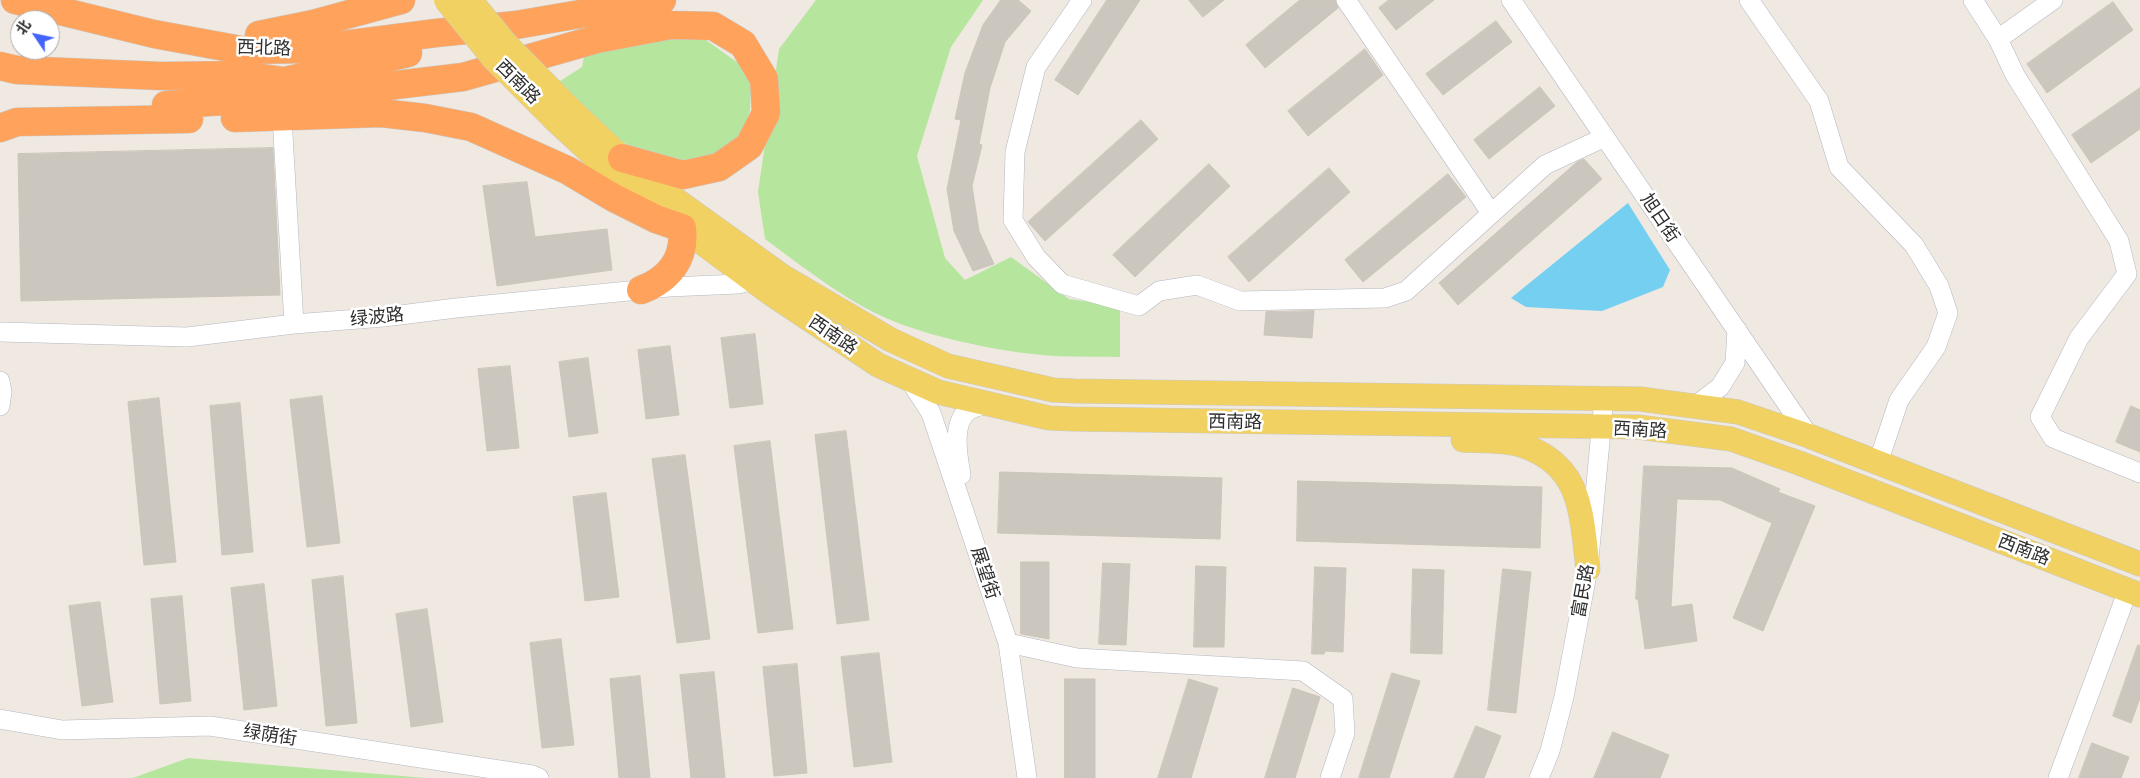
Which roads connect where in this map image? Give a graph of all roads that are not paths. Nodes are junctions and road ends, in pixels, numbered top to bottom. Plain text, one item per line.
1 (15, 0) edge
2 (79, 0) edge
3 (401, 0) edge
4 (446, 0) edge
5 (470, 0) edge
6 (486, 0) edge
7 (662, 0) edge
8 (674, 0) edge
9 (1082, 0) edge
10 (1346, 0) edge
11 (1511, 0) edge
12 (1749, 0) edge
13 (1972, 0) edge
14 (2053, 0) edge
15 (259, 35) junction
16 (1998, 39) junction
17 (0, 66) edge
18 (284, 81) junction
19 (166, 105) junction
20 (561, 112) junction
21 (282, 117) junction
22 (89, 120) junction
23 (6, 122) edge
24 (1605, 137) junction
25 (622, 158) junction
26 (1491, 213) junction
27 (682, 228) junction
28 (753, 280) junction
29 (641, 290) junction
30 (294, 324) junction
31 (1737, 330) junction
32 (0, 332) edge
33 (908, 379) junction
34 (0, 381) edge
35 (1604, 399) junction
36 (988, 404) junction
37 (0, 406) edge
38 (1695, 406) junction
39 (1396, 424) junction
40 (1601, 428) junction
41 (1809, 436) junction
42 (1878, 463) junction
43 (2140, 472) edge
44 (968, 520) junction
45 (2140, 564) edge
46 (1588, 569) junction
47 (2134, 592) edge
48 (1008, 643) junction
49 (0, 719) edge
50 (539, 778) edge
51 (1027, 778) edge
52 (1330, 778) edge
53 (1540, 778) edge
54 (2058, 778) edge

1 - 7 highway, 西北路
2 - 15 highway, 西北路
3 - 15 highway
4 - 20 main road, 西南路, bridge
5 - 20 main road, 西南路, bridge
6 - 15 highway, 西北路
8 - 18 highway
9 - 26 street
10 - 26 street
11 - 24 street, 旭日街
12 - 42 street
13 - 16 street
14 - 16 street
16 - 43 street
17 - 18 highway
18 - 19 highway
19 - 22 highway
19 - 25 highway
20 - 25 main road, 西南路
20 - 27 main road, 西南路
21 - 22 highway
21 - 27 highway
21 - 30 street
22 - 23 highway
24 - 26 street
24 - 31 street, 旭日街
25 - 35 main road, 西南路
27 - 28 main road, 西南路
27 - 29 highway
28 - 29 street, 绿波路
28 - 33 main road, 西南路
29 - 30 street, 绿波路
30 - 32 street, 绿波路
31 - 38 street
31 - 41 street, 旭日街
33 - 36 main road, 西南路
33 - 44 street, 展望街
34 - 37 street
35 - 38 main road, 西南路
35 - 40 street, 富民路
36 - 39 main road, 西南路
36 - 44 street
38 - 41 main road, 西南路
39 - 40 main road, 西南路
39 - 46 main road
40 - 46 street, 富民路
40 - 47 main road, 西南路
41 - 42 main road, 西南路
42 - 45 main road, 西南路
44 - 48 street, 展望街
46 - 53 street, 富民路
47 - 54 street
48 - 51 street, 展望街
48 - 52 street
49 - 50 street, 绿荫街

